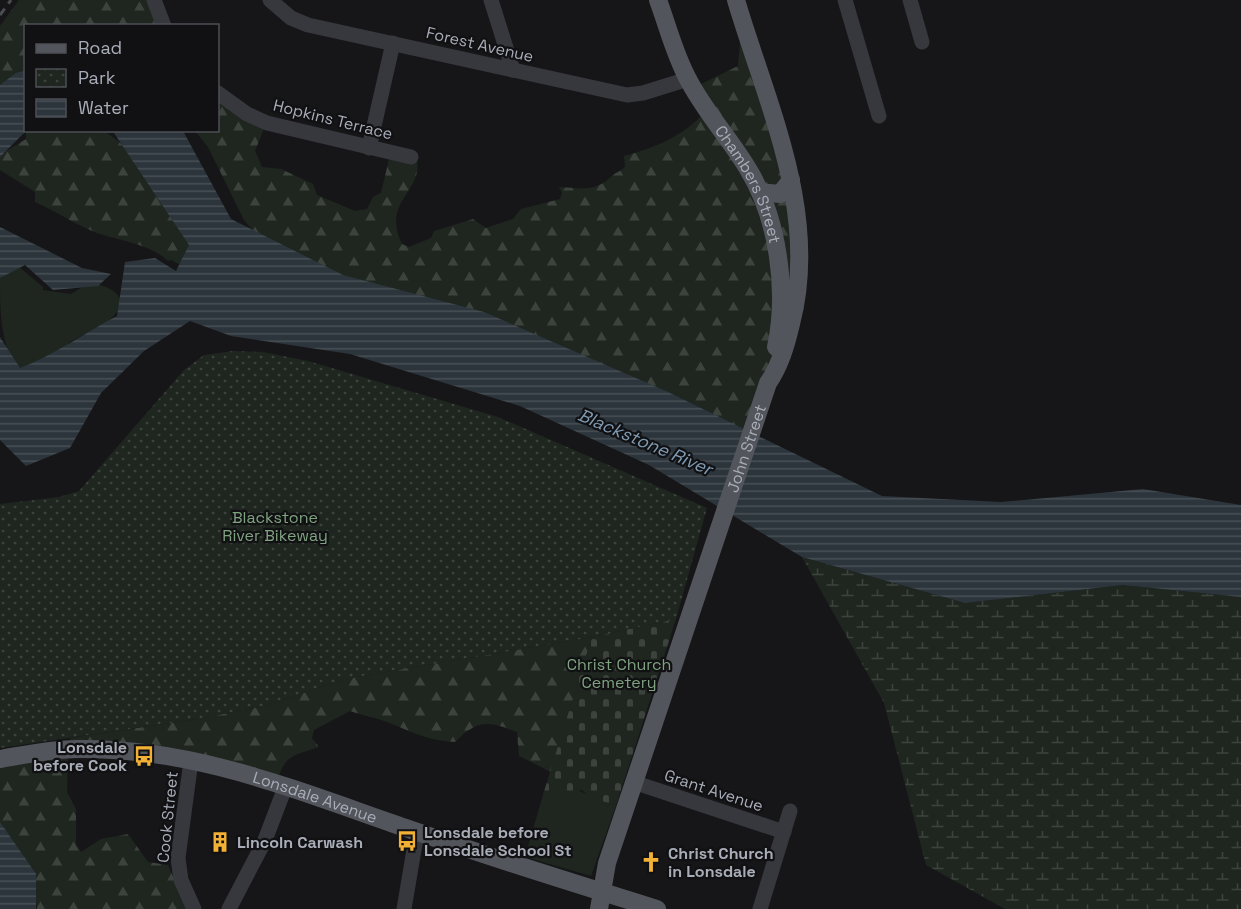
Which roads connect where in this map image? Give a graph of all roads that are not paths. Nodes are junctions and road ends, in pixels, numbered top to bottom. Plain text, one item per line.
1 (154, 0) edge
2 (270, 0) edge
3 (491, 0) edge
4 (658, 0) edge
5 (736, 0) edge
6 (845, 0) edge
7 (910, 0) edge
8 (163, 24) edge
9 (922, 42) dead end
10 (393, 43) junction
11 (513, 70) junction
12 (688, 79) junction
13 (219, 94) edge
14 (879, 116) dead end
15 (369, 148) junction
16 (411, 157) dead end
17 (791, 180) junction
18 (760, 192) junction
19 (779, 275) junction
20 (798, 285) junction
21 (768, 383) junction
22 (0, 759) edge
23 (191, 761) junction
24 (633, 782) junction
25 (286, 785) junction
26 (790, 811) dead end
27 (417, 832) junction
28 (784, 832) junction
29 (600, 901) edge
30 (194, 909) edge
31 (229, 909) edge
32 (404, 909) edge
33 (657, 909) edge
34 (760, 909) edge

1 - 8 street
2 - 10 street, Forest Avenue
3 - 11 street
4 - 12 main road, Chambers Street
5 - 17 main road, John Street
6 - 14 street
7 - 9 street
10 - 11 street, Forest Avenue
10 - 15 street
11 - 12 street, Forest Avenue
12 - 18 main road, Chambers Street
13 - 15 street, Hopkins Terrace
15 - 16 street, Hopkins Terrace
17 - 18 main road
17 - 20 main road, John Street
18 - 19 main road, Chambers Street
19 - 20 main road
19 - 21 main road, Chambers Street
20 - 21 main road, John Street
21 - 24 main road, John Street
22 - 23 main road, Lonsdale Avenue
23 - 25 main road, Lonsdale Avenue
23 - 30 street, Cook Street
24 - 28 street, Grant Avenue
24 - 29 main road, John Street
25 - 27 main road, Lonsdale Avenue
25 - 31 street
26 - 28 street
27 - 29 main road, Lonsdale Avenue
27 - 32 street
28 - 34 street
29 - 33 main road, Lonsdale Avenue

